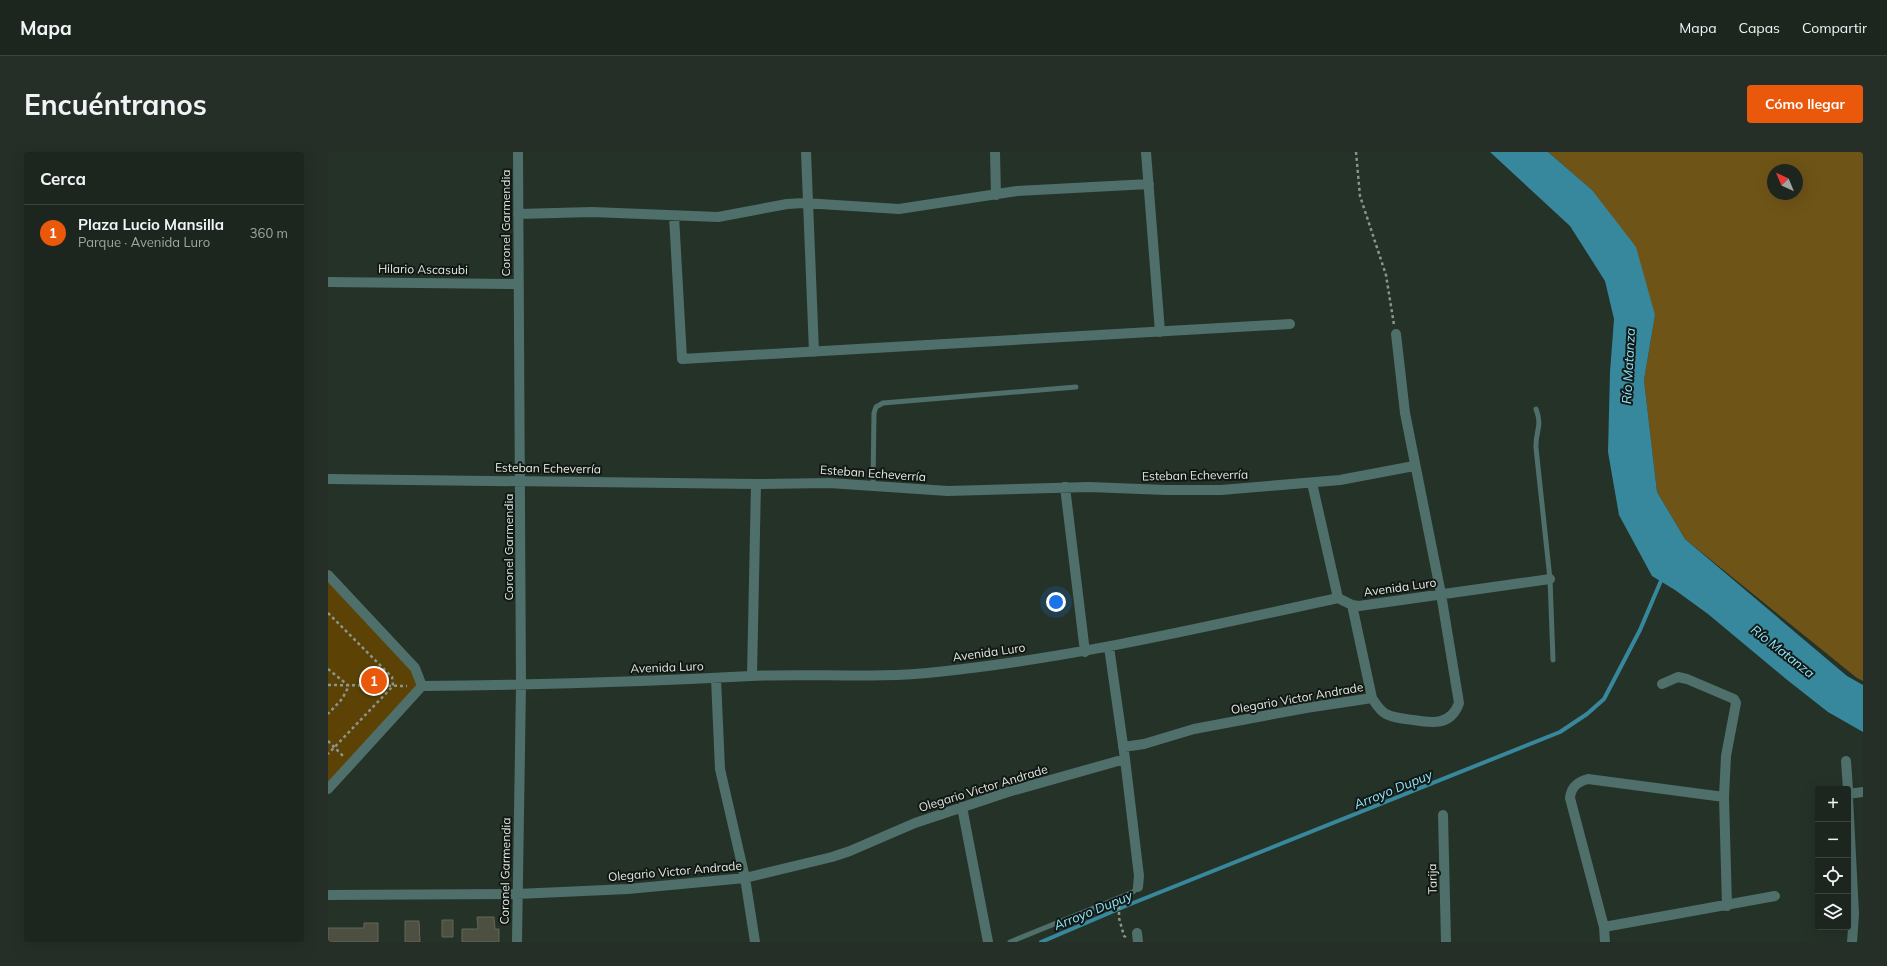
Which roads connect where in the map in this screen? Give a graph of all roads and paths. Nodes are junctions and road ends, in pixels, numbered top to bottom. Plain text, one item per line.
1 (518, 152) edge
2 (806, 152) edge
3 (995, 152) edge
4 (1146, 152) edge
5 (1356, 152) edge
6 (1149, 184) junction
7 (996, 195) junction
8 (808, 203) junction
9 (518, 214) junction
10 (674, 216) junction
11 (328, 282) edge
12 (518, 284) junction
13 (1290, 324) dead end
14 (1160, 332) junction
15 (1396, 334) joint
16 (814, 352) junction
17 (1076, 387) dead end
18 (1536, 408) dead end
19 (1414, 466) junction
20 (328, 479) edge
21 (521, 481) junction
22 (1312, 483) junction
23 (756, 484) junction
24 (873, 486) junction
25 (1065, 487) junction
26 (328, 575) edge
27 (1550, 579) junction
28 (1441, 594) junction
29 (1338, 598) junction
30 (1352, 605) junction
31 (328, 613) edge
32 (1109, 647) junction
33 (1085, 652) junction
34 (1553, 660) dead end
35 (328, 669) edge
36 (752, 676) junction
37 (716, 679) junction
38 (1662, 684) dead end
39 (328, 685) edge
40 (521, 685) junction
41 (349, 686) junction
42 (394, 686) junction
43 (422, 686) junction
44 (1372, 698) junction
45 (328, 714) edge
46 (328, 741) edge
47 (1123, 747) junction
48 (334, 748) junction
49 (328, 754) edge
50 (1125, 759) junction
51 (1846, 761) dead end
52 (352, 764) junction
53 (1848, 786) edge
54 (328, 789) edge
55 (1863, 792) edge
56 (1851, 795) edge
57 (1724, 797) junction
58 (962, 807) junction
59 (1443, 815) dead end
60 (1849, 822) edge
61 (745, 878) junction
62 (1138, 887) joint
63 (517, 894) junction
64 (328, 895) edge
65 (1775, 896) dead end
66 (1119, 903) dead end
67 (1727, 906) junction
68 (1119, 918) dead end
69 (1604, 927) junction
70 (517, 942) edge
71 (756, 942) edge
72 (988, 942) edge
73 (1010, 942) edge
74 (1446, 942) edge
75 (1605, 942) edge
76 (1852, 942) edge

1 - 9 street, Coronel Garmendia
2 - 8 street
3 - 7 street
4 - 6 street
5 - 15 path
6 - 7 street
6 - 14 street
7 - 8 street
8 - 10 street
8 - 16 street
9 - 10 street
9 - 12 street, Coronel Garmendia
10 - 16 street
11 - 12 street, Hilario Ascasubi
12 - 21 street, Coronel Garmendia
13 - 14 street
14 - 16 street
15 - 19 street
17 - 24 lane
18 - 27 lane
19 - 22 street, Esteban Echeverría
19 - 28 street
20 - 21 street, Esteban Echeverría
21 - 23 street, Esteban Echeverría
21 - 40 street, Coronel Garmendia
22 - 25 street, Esteban Echeverría
22 - 29 street
23 - 24 street, Esteban Echeverría
23 - 36 street
24 - 25 street, Esteban Echeverría
25 - 33 street
26 - 43 street
27 - 28 street, Avenida Luro
27 - 34 lane
28 - 30 street, Avenida Luro
28 - 44 street, Olegario Victor Andrade
29 - 30 street, Avenida Luro
29 - 32 street, Avenida Luro
30 - 44 street
31 - 42 path
32 - 33 street, Avenida Luro
32 - 47 street
33 - 36 street, Avenida Luro
35 - 41 path
36 - 37 street, Avenida Luro
37 - 40 street, Avenida Luro
37 - 61 street
38 - 57 street
39 - 41 path
40 - 43 street, Avenida Luro
40 - 63 street, Coronel Garmendia
41 - 42 path
41 - 45 path
42 - 43 path
42 - 48 path
43 - 52 street
44 - 47 street, Olegario Victor Andrade
46 - 48 path
47 - 50 street
48 - 49 path
48 - 52 path
50 - 58 street, Olegario Victor Andrade
50 - 62 street
51 - 53 street
52 - 54 street
55 - 56 street
57 - 67 street
57 - 69 street
58 - 61 street, Olegario Victor Andrade
58 - 72 street
59 - 74 street, Tarija
60 - 76 street
61 - 63 street, Olegario Victor Andrade
61 - 71 street
62 - 73 lane
63 - 64 street, Olegario Victor Andrade
63 - 70 street, Coronel Garmendia
65 - 67 street
66 - 68 path
67 - 69 street
69 - 75 street

